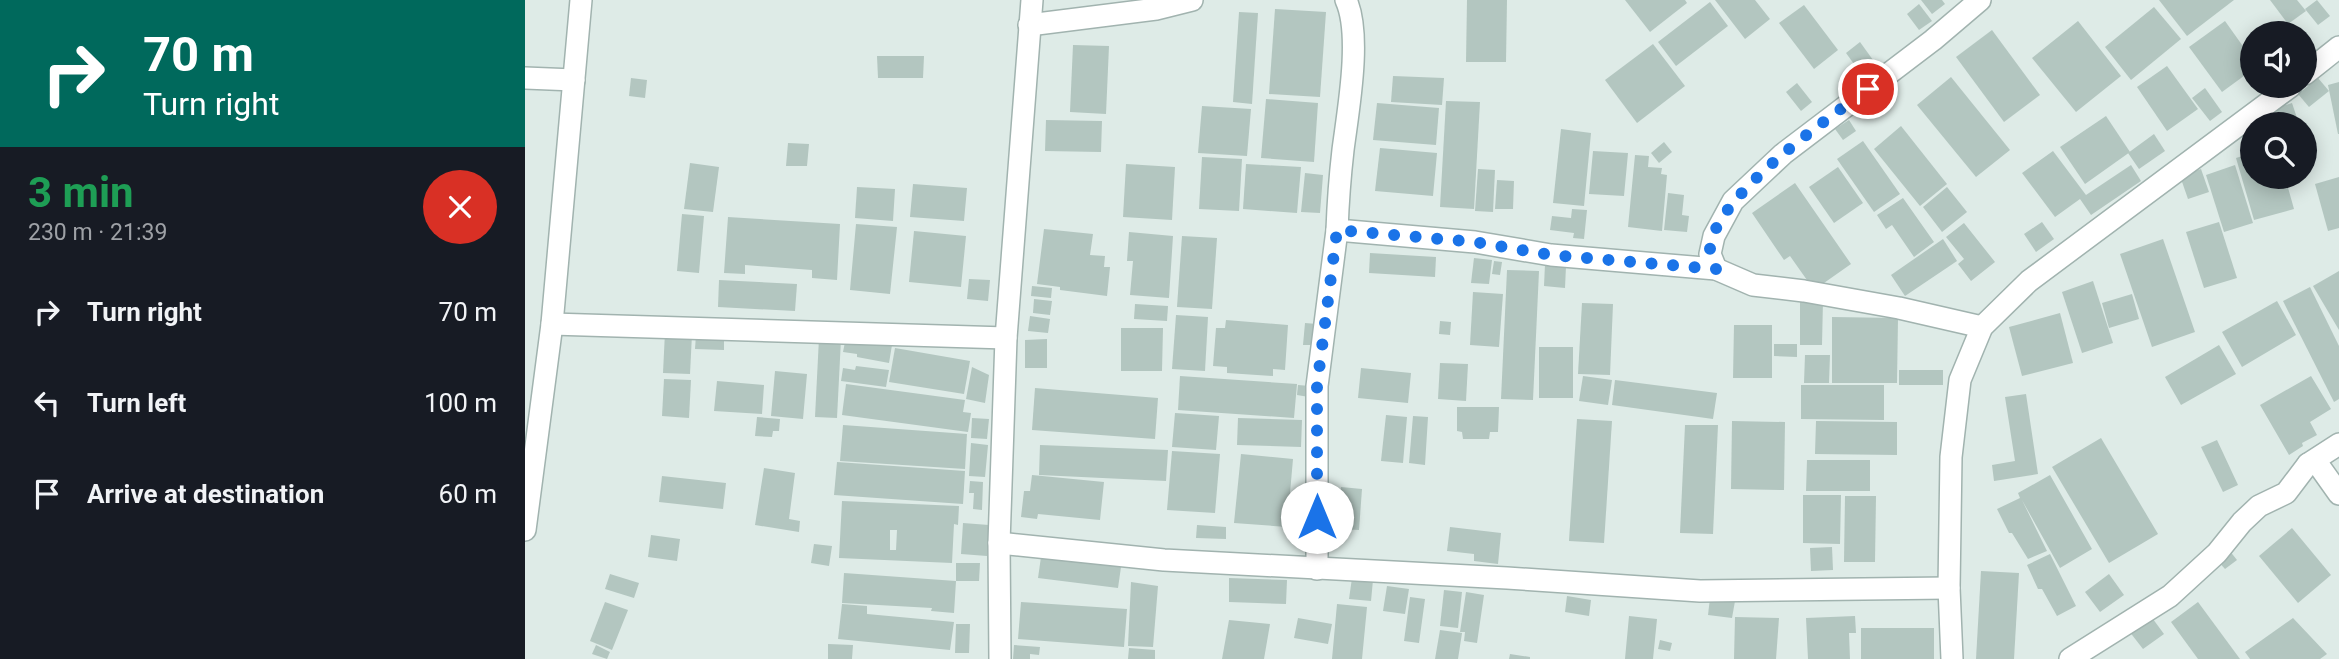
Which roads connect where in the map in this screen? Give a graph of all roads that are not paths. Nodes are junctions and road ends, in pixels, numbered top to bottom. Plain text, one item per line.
1 (581, 0) edge
2 (1032, 0) edge
3 (1192, 0) edge
4 (1346, 0) edge
5 (1980, 0) edge
6 (1029, 25) junction
7 (2339, 47) edge
8 (2317, 64) edge
9 (525, 78) edge
10 (574, 80) junction
11 (2275, 98) edge
12 (1337, 230) junction
13 (1716, 269) junction
14 (552, 324) junction
15 (1982, 327) junction
16 (1006, 338) junction
17 (2339, 444) edge
18 (2308, 464) junction
19 (2339, 494) edge
20 (526, 517) edge
21 (999, 543) junction
22 (1317, 569) junction
23 (1949, 588) junction
24 (1000, 659) edge
25 (1952, 659) edge
26 (2070, 659) edge

1 - 10 street
2 - 6 street
3 - 6 street
4 - 12 street
5 - 13 street
6 - 16 street
7 - 8 street
9 - 10 street
10 - 14 street
11 - 15 street
12 - 13 street
12 - 22 street
13 - 15 street
14 - 16 street
14 - 20 street
15 - 23 street
16 - 21 street
17 - 18 street
18 - 19 street
18 - 26 street
21 - 22 street
21 - 24 street
22 - 23 street
23 - 25 street

